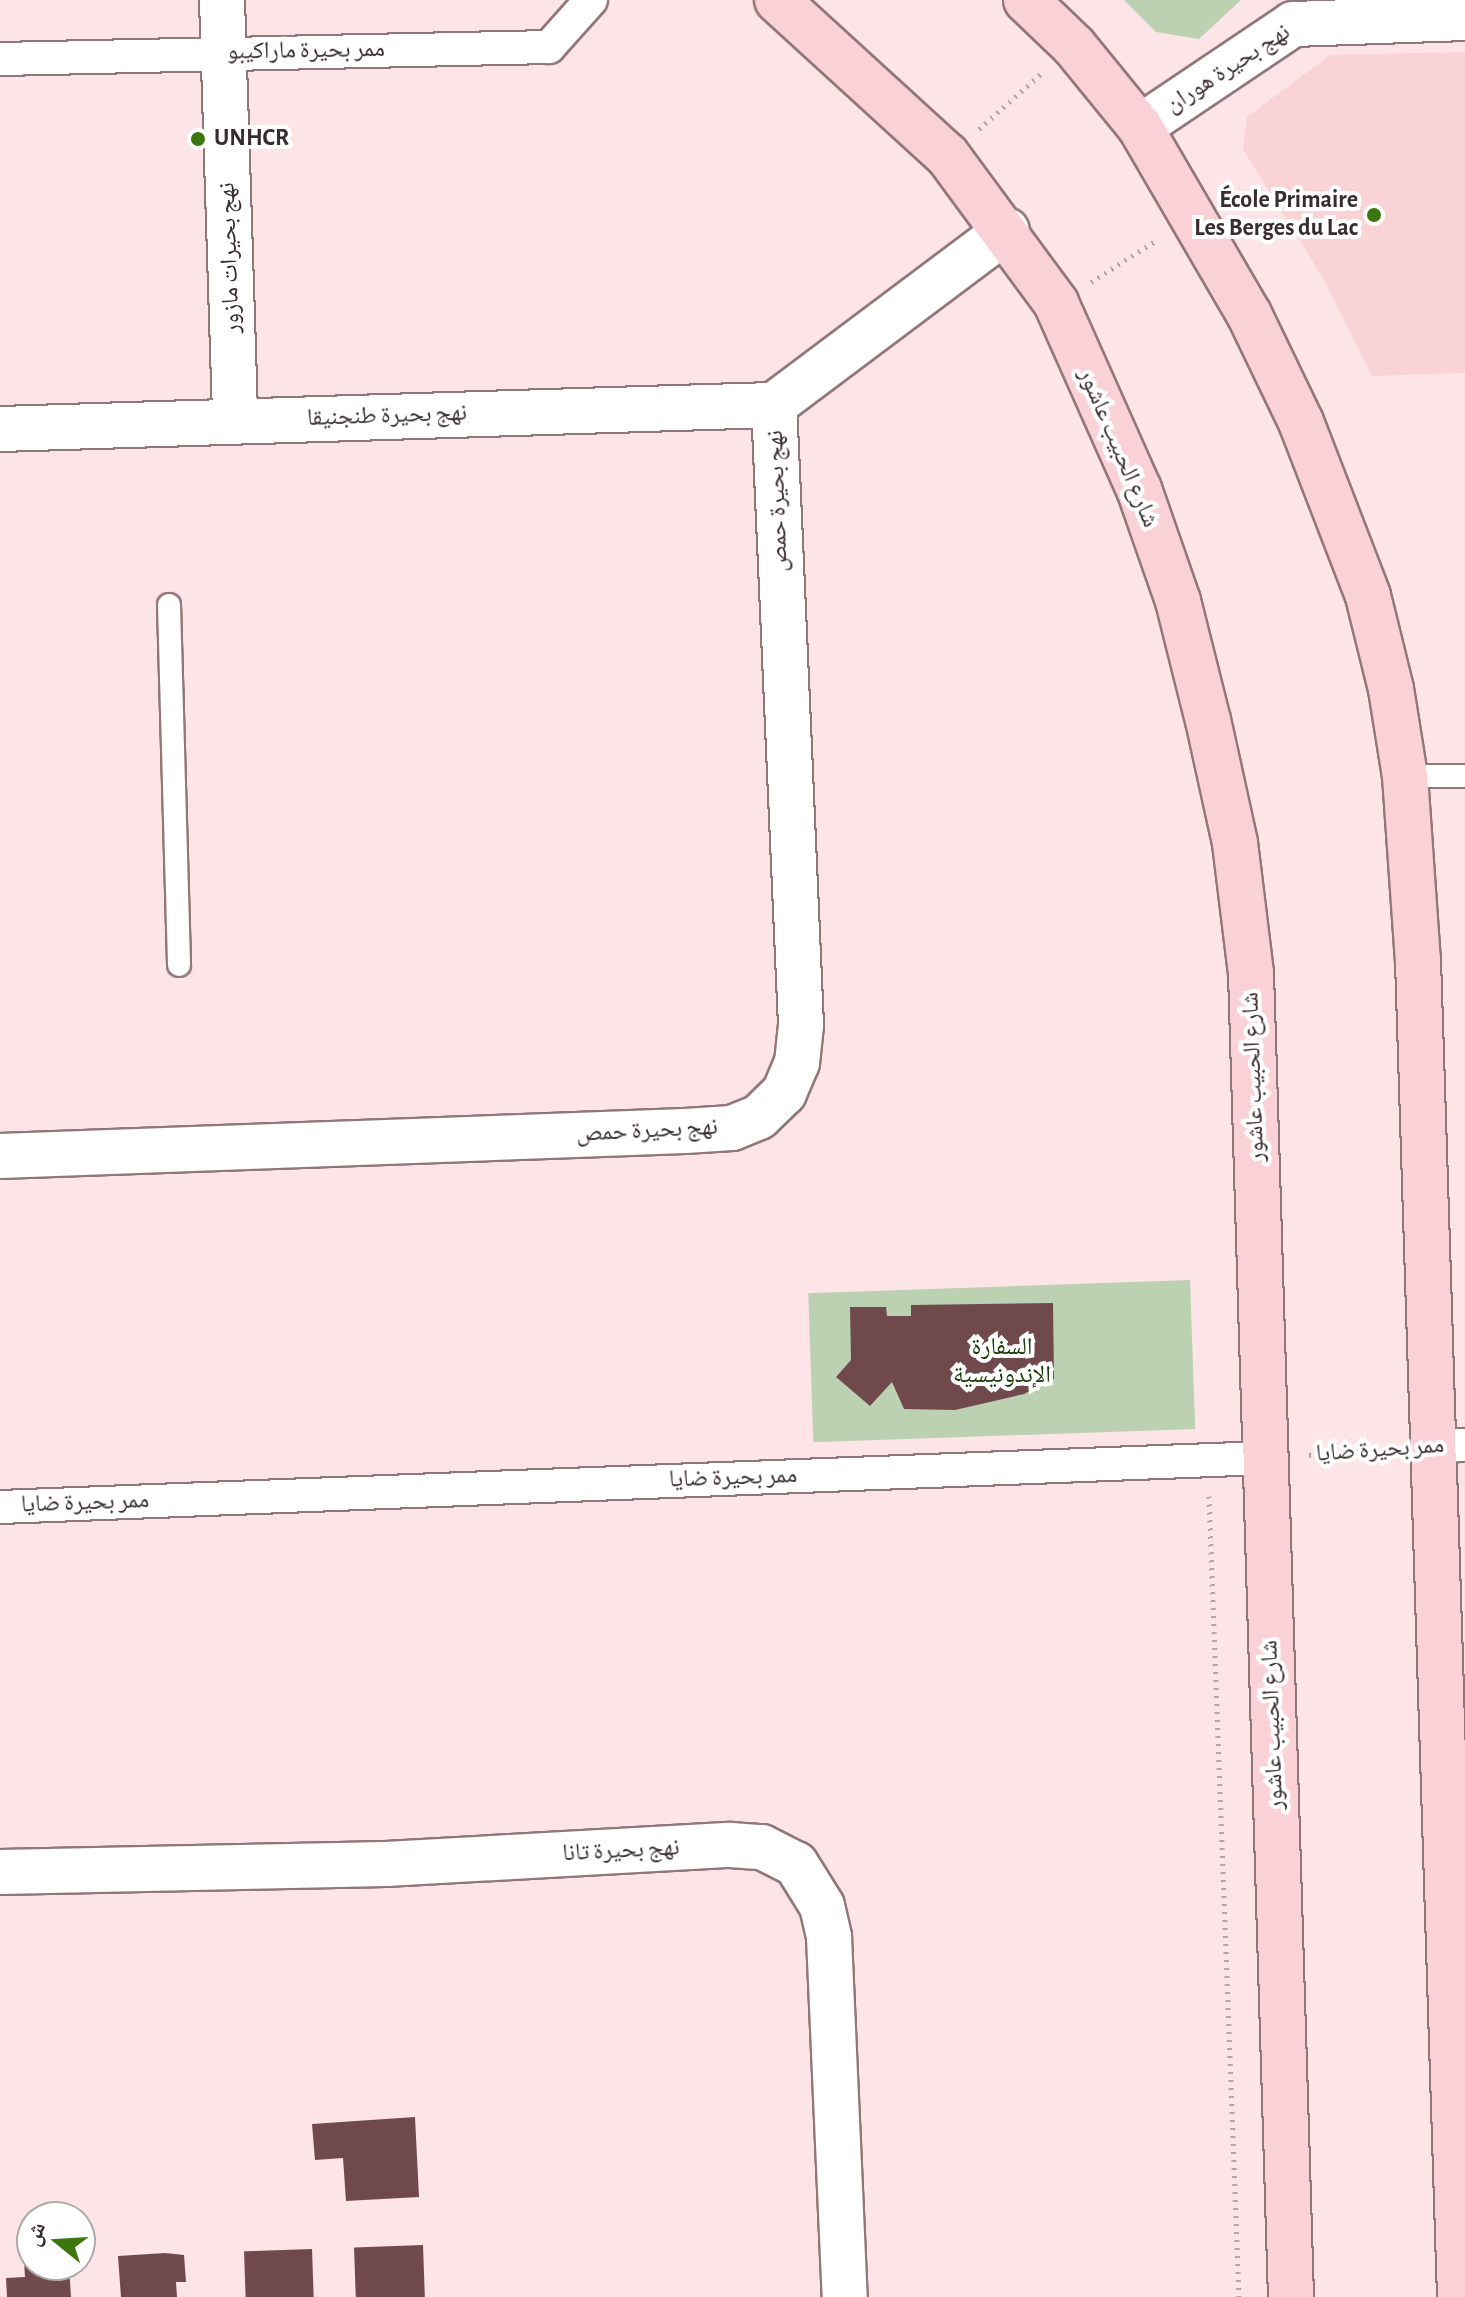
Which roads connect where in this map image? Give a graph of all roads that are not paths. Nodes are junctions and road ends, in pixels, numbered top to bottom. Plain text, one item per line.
1 (222, 0) edge
2 (591, 0) edge
3 (777, 0) edge
4 (1026, 0) edge
5 (1293, 12) edge
6 (1465, 18) edge
7 (224, 53) junction
8 (0, 59) edge
9 (1140, 127) junction
10 (1007, 230) junction
11 (774, 405) junction
12 (235, 420) junction
13 (0, 429) edge
14 (169, 605) dead end
15 (1405, 776) junction
16 (1465, 776) edge
17 (179, 965) dead end
18 (0, 1156) edge
19 (1448, 1446) edge
20 (1266, 1458) junction
21 (0, 1507) edge
22 (0, 1872) edge
23 (1456, 1889) edge
24 (845, 2297) edge
25 (1291, 2297) edge
26 (1460, 2297) edge

1 - 7 street, نهج بحيرات مازور
2 - 7 street, ممر بحيرة ماراكيبو
3 - 10 main road, شارع الحبيب عاشور
4 - 9 main road
5 - 6 street, نهج بحيرة هوران
5 - 9 street, نهج بحيرة هوران
7 - 8 street, ممر بحيرة ماراكيبو
7 - 12 street, نهج بحيرات مازور
9 - 15 main road
10 - 11 street
10 - 20 main road, شارع الحبيب عاشور
11 - 12 street, نهج بحيرة طنجنيقا
11 - 18 street, نهج بحيرة حمص
12 - 13 street, نهج بحيرة طنجنيقا
14 - 17 lane
15 - 16 lane
15 - 19 main road
19 - 23 main road
20 - 21 street, ممر بحيرة ضايا
20 - 25 main road, شارع الحبيب عاشور
22 - 24 street, نهج بحيرة تانا
23 - 26 main road

